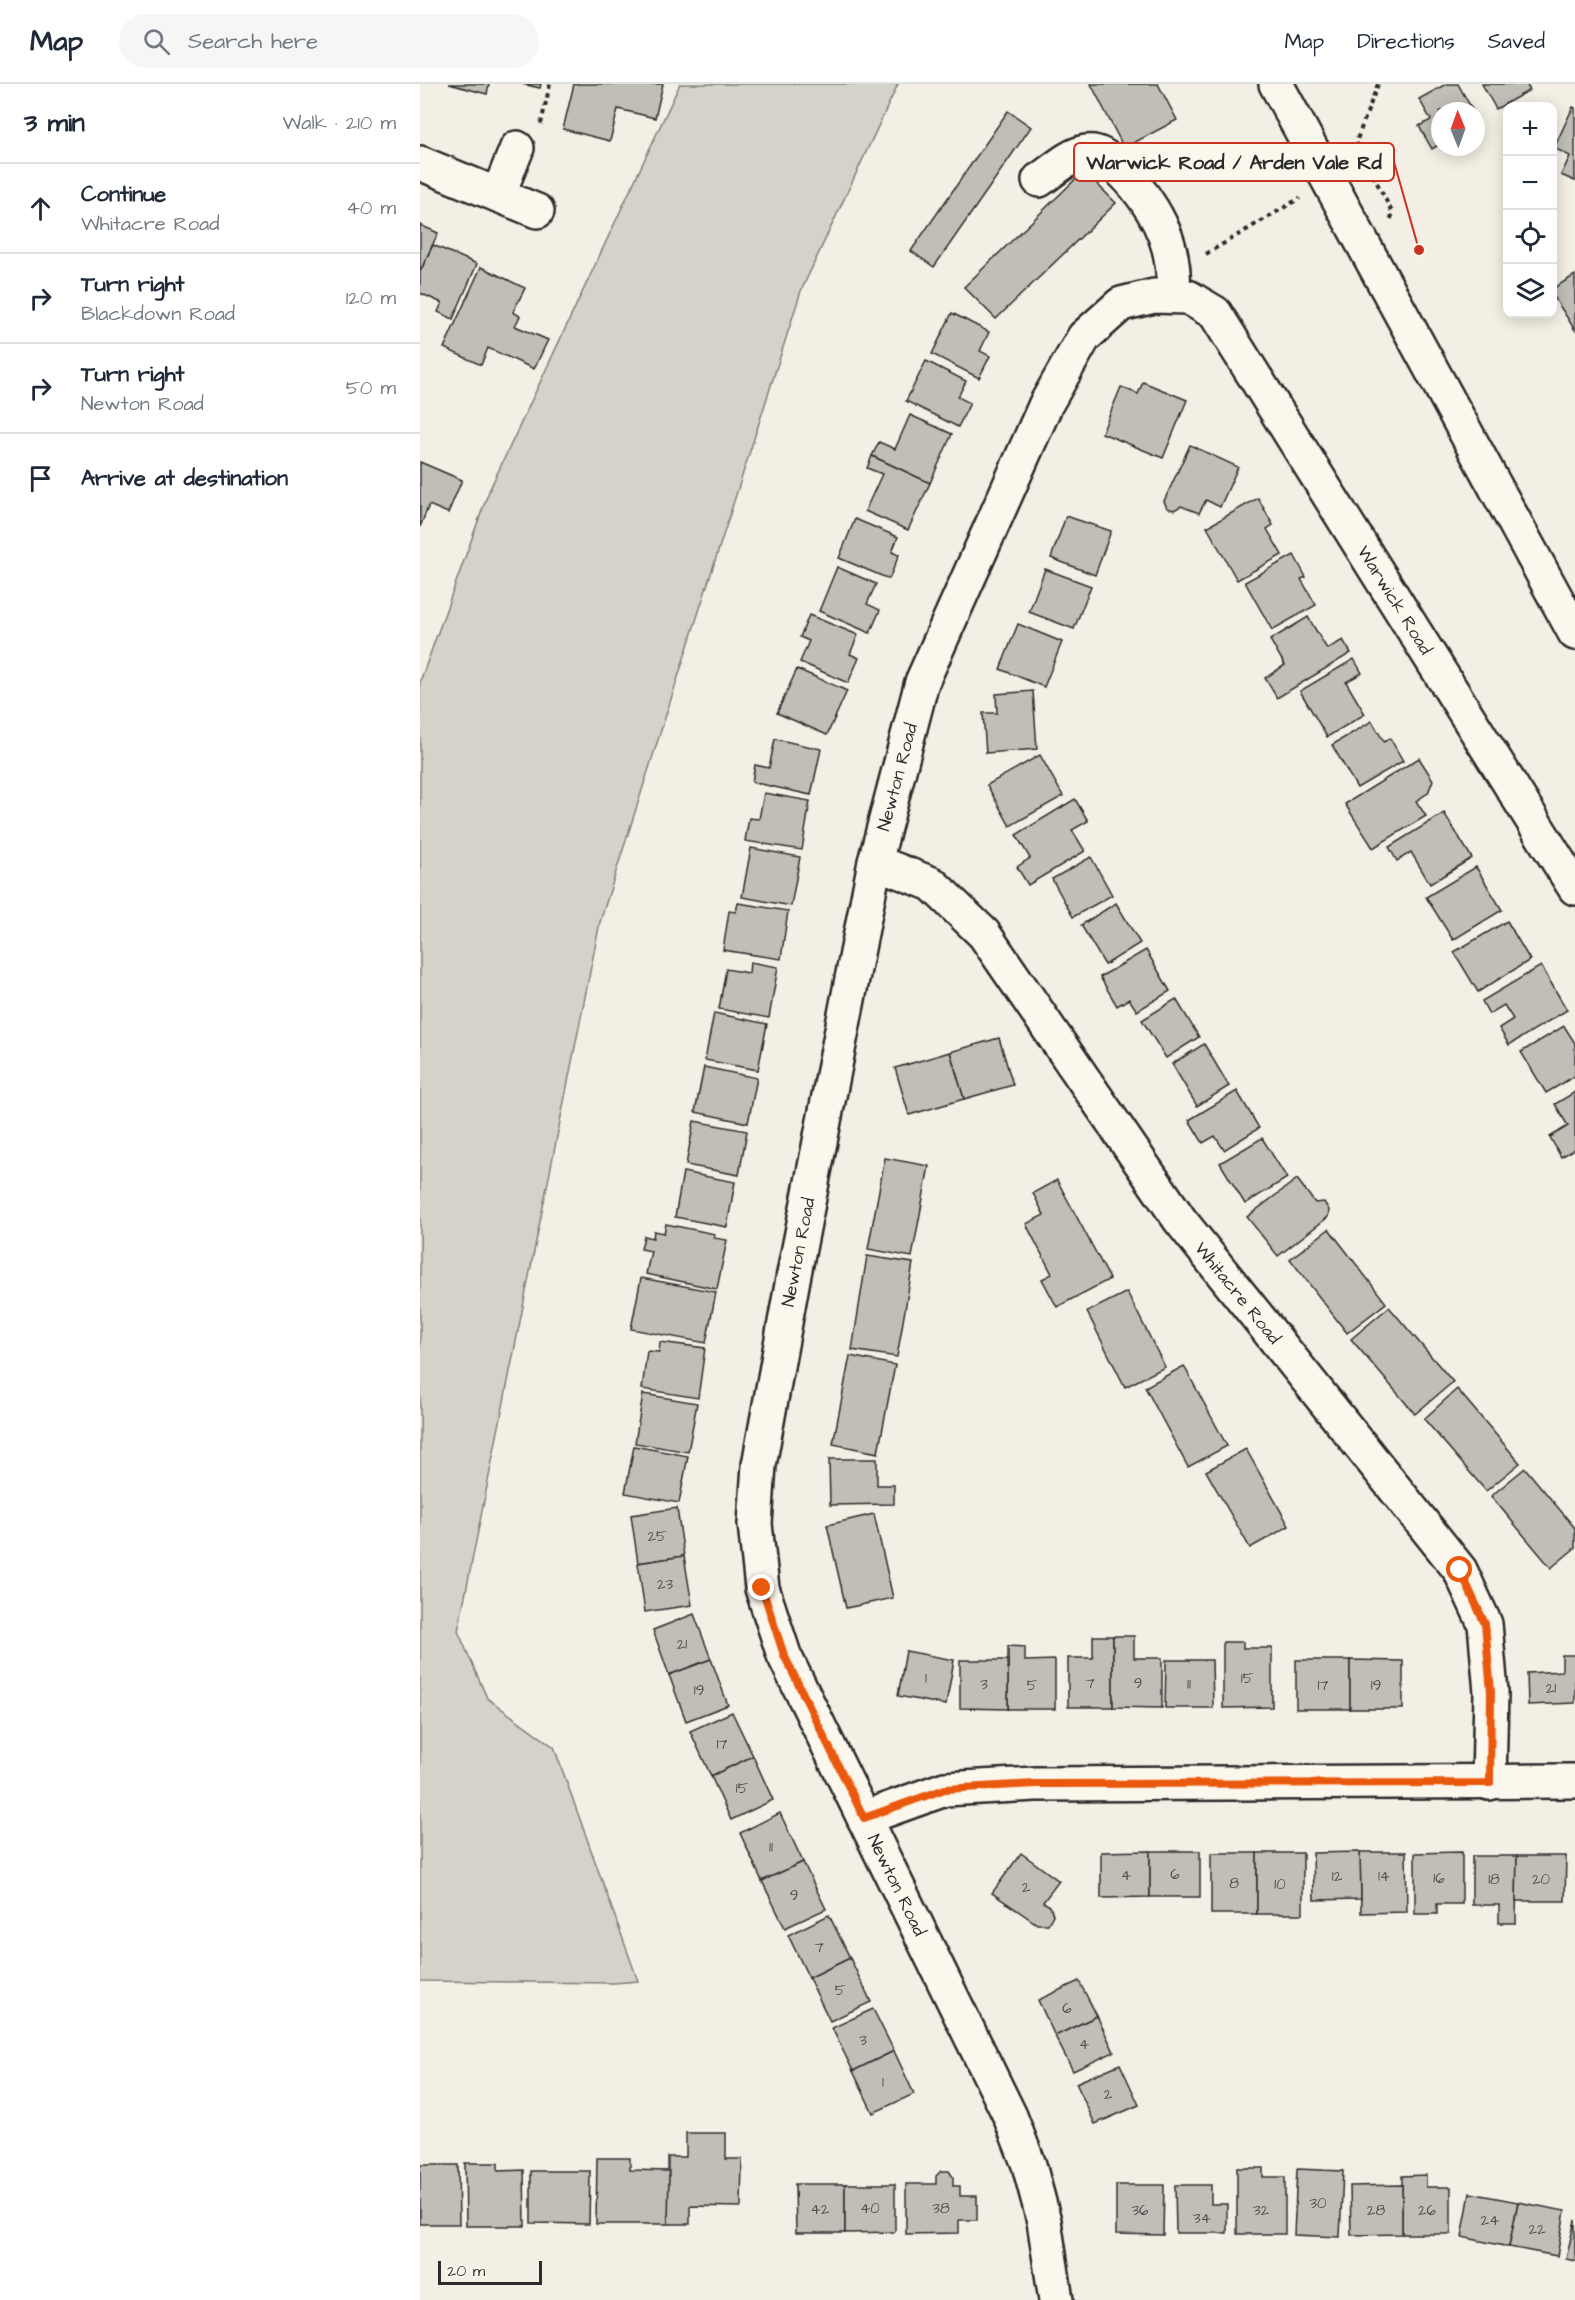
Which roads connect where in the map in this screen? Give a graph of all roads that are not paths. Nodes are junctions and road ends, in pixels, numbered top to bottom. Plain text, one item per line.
1 (1275, 84) edge
2 (517, 148) dead end
3 (420, 163) edge
4 (1039, 180) dead end
5 (498, 195) junction
6 (537, 211) dead end
7 (1173, 287) junction
8 (1215, 313) joint
9 (1575, 633) edge
10 (875, 862) junction
11 (1575, 888) edge
12 (1575, 1781) edge
13 (1490, 1783) junction
14 (864, 1818) junction
15 (1056, 2300) edge

1 - 9 street
2 - 5 street
3 - 5 street
4 - 7 street
5 - 6 street
7 - 8 street, Newton Road
7 - 10 street, Newton Road
8 - 11 street, Warwick Road
10 - 13 street, Whitacre Road
10 - 14 street, Newton Road
12 - 13 street
13 - 14 street
14 - 15 street, Newton Road

